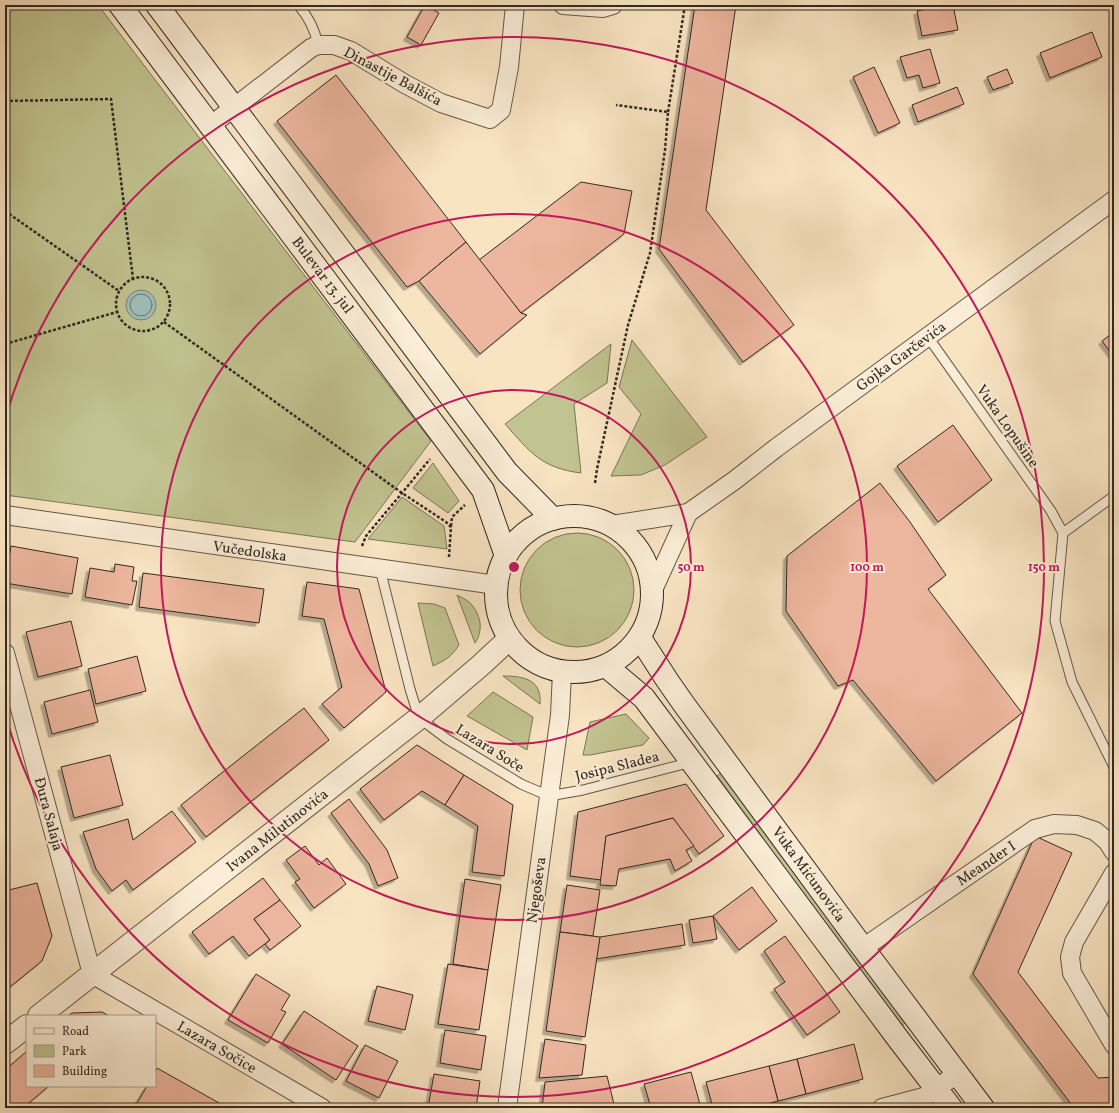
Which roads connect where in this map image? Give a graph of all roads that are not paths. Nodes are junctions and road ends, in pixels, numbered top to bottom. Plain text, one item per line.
1 (120, 5) edge
2 (157, 5) edge
3 (298, 5) edge
4 (515, 5) edge
5 (563, 5) edge
6 (613, 5) edge
7 (318, 45) junction
8 (234, 107) junction
9 (210, 126) junction
10 (1114, 200) edge
11 (928, 337) junction
12 (1114, 496) edge
13 (688, 513) junction
14 (5, 515) edge
15 (553, 519) junction
16 (612, 525) junction
17 (1063, 533) junction
18 (506, 556) junction
19 (380, 569) junction
20 (496, 585) junction
21 (653, 590) junction
22 (640, 638) junction
23 (509, 639) junction
24 (5, 653) edge
25 (606, 666) junction
26 (562, 672) junction
27 (419, 718) junction
28 (692, 762) junction
29 (1114, 767) edge
30 (549, 796) junction
31 (1114, 852) edge
32 (1114, 873) edge
33 (863, 948) junction
34 (92, 974) junction
35 (40, 1015) edge
36 (26, 1027) edge
37 (5, 1043) edge
38 (1114, 1045) edge
39 (957, 1074) junction
40 (937, 1088) junction
41 (322, 1108) edge
42 (507, 1108) edge
43 (882, 1108) edge
44 (951, 1108) edge
45 (983, 1108) edge

1 - 9 main road, Bulevar 13. jul
2 - 8 main road, Bulevar 13. jul
3 - 7 lane
4 - 7 street, Dinastije Balšića
5 - 6 street
7 - 8 street
8 - 9 street
8 - 15 main road, Bulevar 13. jul
9 - 18 main road, Bulevar 13. jul
10 - 11 street, Gojka Garčevića
11 - 13 street, Gojka Garčevića
11 - 17 lane, Vuka Lopušine
12 - 17 lane
13 - 16 street
13 - 21 street
14 - 19 street, Vučedolska
15 - 16 main road
15 - 18 main road
16 - 21 main road
17 - 29 lane
18 - 20 main road
19 - 20 street, Vučedolska
19 - 27 lane
20 - 23 main road
21 - 22 main road
22 - 25 main road
22 - 33 main road, Vuka Mićunovića
23 - 26 main road
23 - 27 main road, Ivana Milutinovića
24 - 34 street, Đura Salaja
25 - 26 main road
25 - 28 main road, Vuka Mićunovića
26 - 30 street, Njegoševa
27 - 30 lane, Lazara Soče
27 - 34 main road, Ivana Milutinovića
28 - 30 lane, Josipa Sladea
28 - 40 main road, Vuka Mićunovića
30 - 42 street, Njegoševa
31 - 33 street, Meander I
32 - 38 street
33 - 39 main road, Vuka Mićunovića
34 - 35 main road, Ivana Milutinovića
34 - 41 street, Lazara Sočice
36 - 37 main road
39 - 40 street
39 - 45 main road, Vuka Mićunovića
40 - 43 street
40 - 44 main road, Vuka Mićunovića

